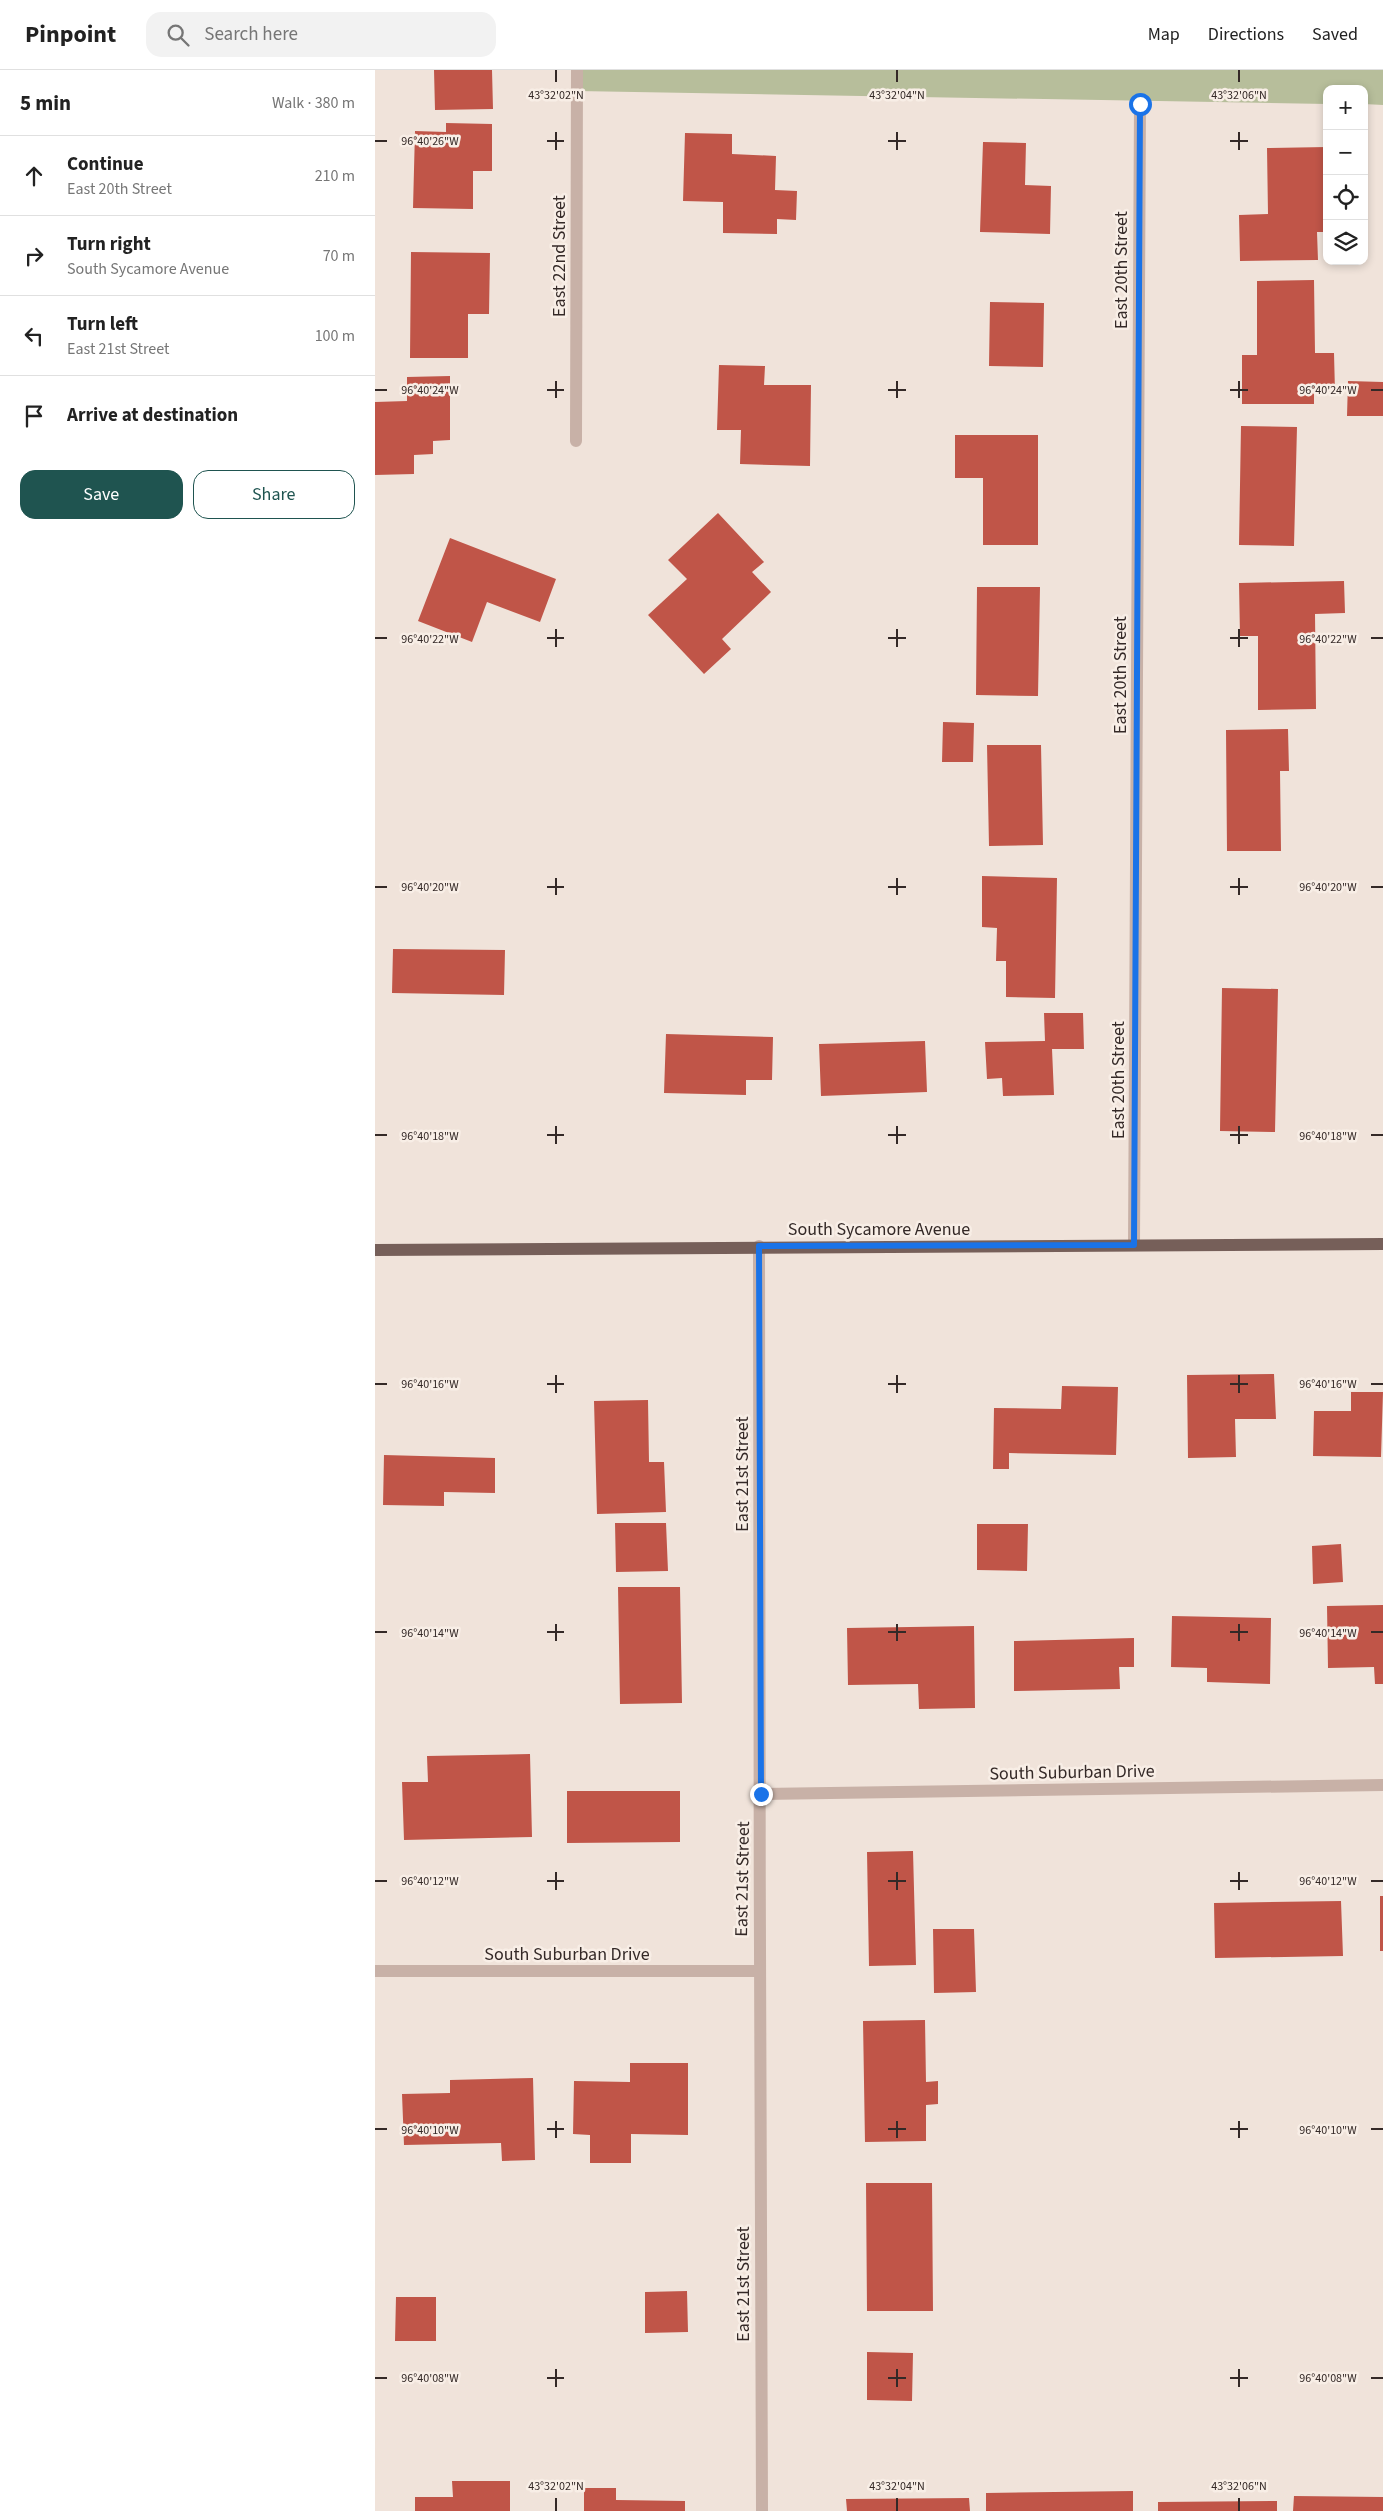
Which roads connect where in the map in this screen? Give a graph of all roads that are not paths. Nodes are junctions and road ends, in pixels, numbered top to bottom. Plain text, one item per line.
1 (577, 70) edge
2 (1140, 104) dead end
3 (576, 441) dead end
4 (1383, 1244) edge
5 (1134, 1245) junction
6 (759, 1246) junction
7 (375, 1250) edge
8 (1383, 1785) edge
9 (761, 1794) junction
10 (375, 1971) edge
11 (759, 1971) junction
12 (762, 2511) edge

1 - 3 street, East 22nd Street
2 - 5 street, East 20th Street
4 - 5 main road, South Sycamore Avenue
5 - 6 main road, South Sycamore Avenue
6 - 7 main road, South Sycamore Avenue
6 - 9 street, East 21st Street
8 - 9 street, South Suburban Drive
9 - 11 street, East 21st Street
10 - 11 street, South Suburban Drive
11 - 12 street, East 21st Street

